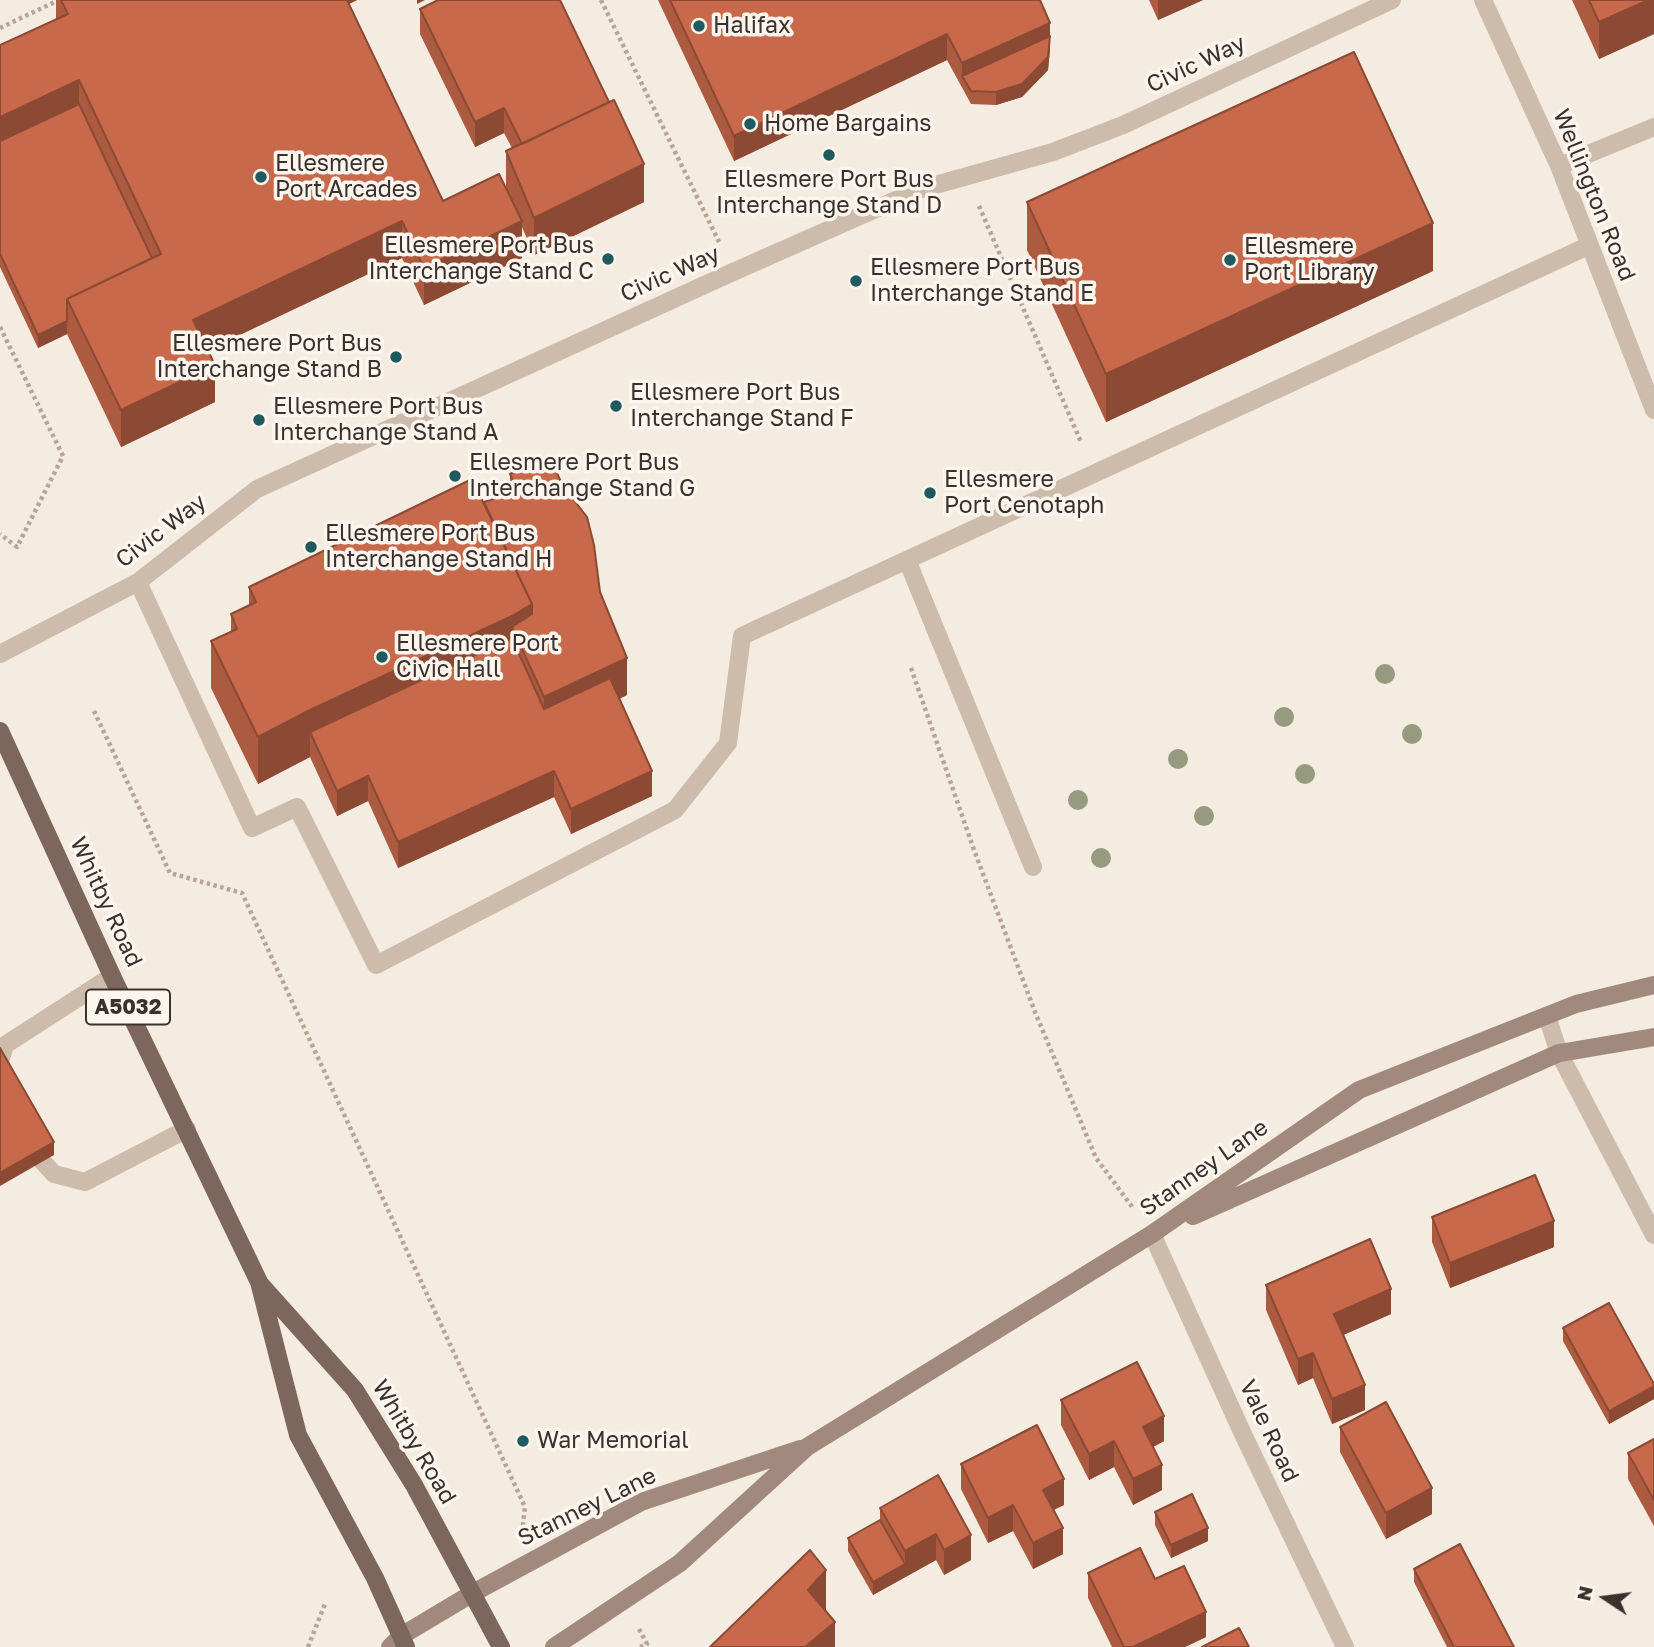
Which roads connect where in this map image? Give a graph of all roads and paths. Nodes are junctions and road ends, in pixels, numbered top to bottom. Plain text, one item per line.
1 (59, 0) edge
2 (601, 0) edge
3 (1392, 0) edge
4 (1483, 0) edge
5 (0, 28) edge
6 (1654, 127) edge
7 (1559, 166) junction
8 (966, 176) junction
9 (1588, 246) junction
10 (733, 272) junction
11 (0, 327) edge
12 (1654, 410) edge
13 (1095, 473) junction
14 (0, 534) edge
15 (907, 560) junction
16 (138, 582) junction
17 (0, 654) edge
18 (910, 665) dead end
19 (94, 711) dead end
20 (0, 731) edge
21 (1033, 867) dead end
22 (112, 976) junction
23 (1654, 985) edge
24 (1547, 1016) junction
25 (1654, 1037) edge
26 (1559, 1052) junction
27 (0, 1062) edge
28 (22, 1128) edge
29 (187, 1129) junction
30 (1152, 1234) junction
31 (1654, 1234) edge
32 (259, 1282) junction
33 (807, 1447) junction
34 (541, 1556) junction
35 (472, 1593) junction
36 (624, 1602) junction
37 (325, 1604) dead end
38 (399, 1643) edge
39 (308, 1647) edge
40 (501, 1647) edge
41 (554, 1647) edge
42 (640, 1647) edge
43 (1345, 1647) edge

1 - 5 path
2 - 10 path
3 - 8 street, Civic Way
4 - 7 street, Wellington Road
6 - 7 street
7 - 9 street, Wellington Road
8 - 10 street, Civic Way
8 - 13 path
9 - 12 street, Wellington Road
9 - 13 street
10 - 16 street, Civic Way
11 - 14 path
13 - 15 street
15 - 16 street
15 - 21 street
16 - 17 street, Civic Way
18 - 30 path
19 - 34 path
20 - 22 main road, Whitby Road / A5032
22 - 27 street
22 - 29 main road, Whitby Road / A5032
23 - 24 main road, Stanney Lane
24 - 26 street
24 - 30 main road, Stanney Lane
25 - 26 main road
26 - 30 main road
26 - 31 street
28 - 29 street
29 - 32 main road, Whitby Road / A5032
30 - 33 main road, Stanney Lane
30 - 43 street, Vale Road
32 - 35 main road, Whitby Road / A5032
32 - 38 main road, Whitby Road / A5032
33 - 34 main road, Stanney Lane
33 - 36 main road, Stanney Lane
34 - 35 main road, Stanney Lane
35 - 38 main road, Stanney Lane
35 - 40 main road, Whitby Road / A5032
36 - 41 main road, Stanney Lane
36 - 42 path
37 - 39 path

